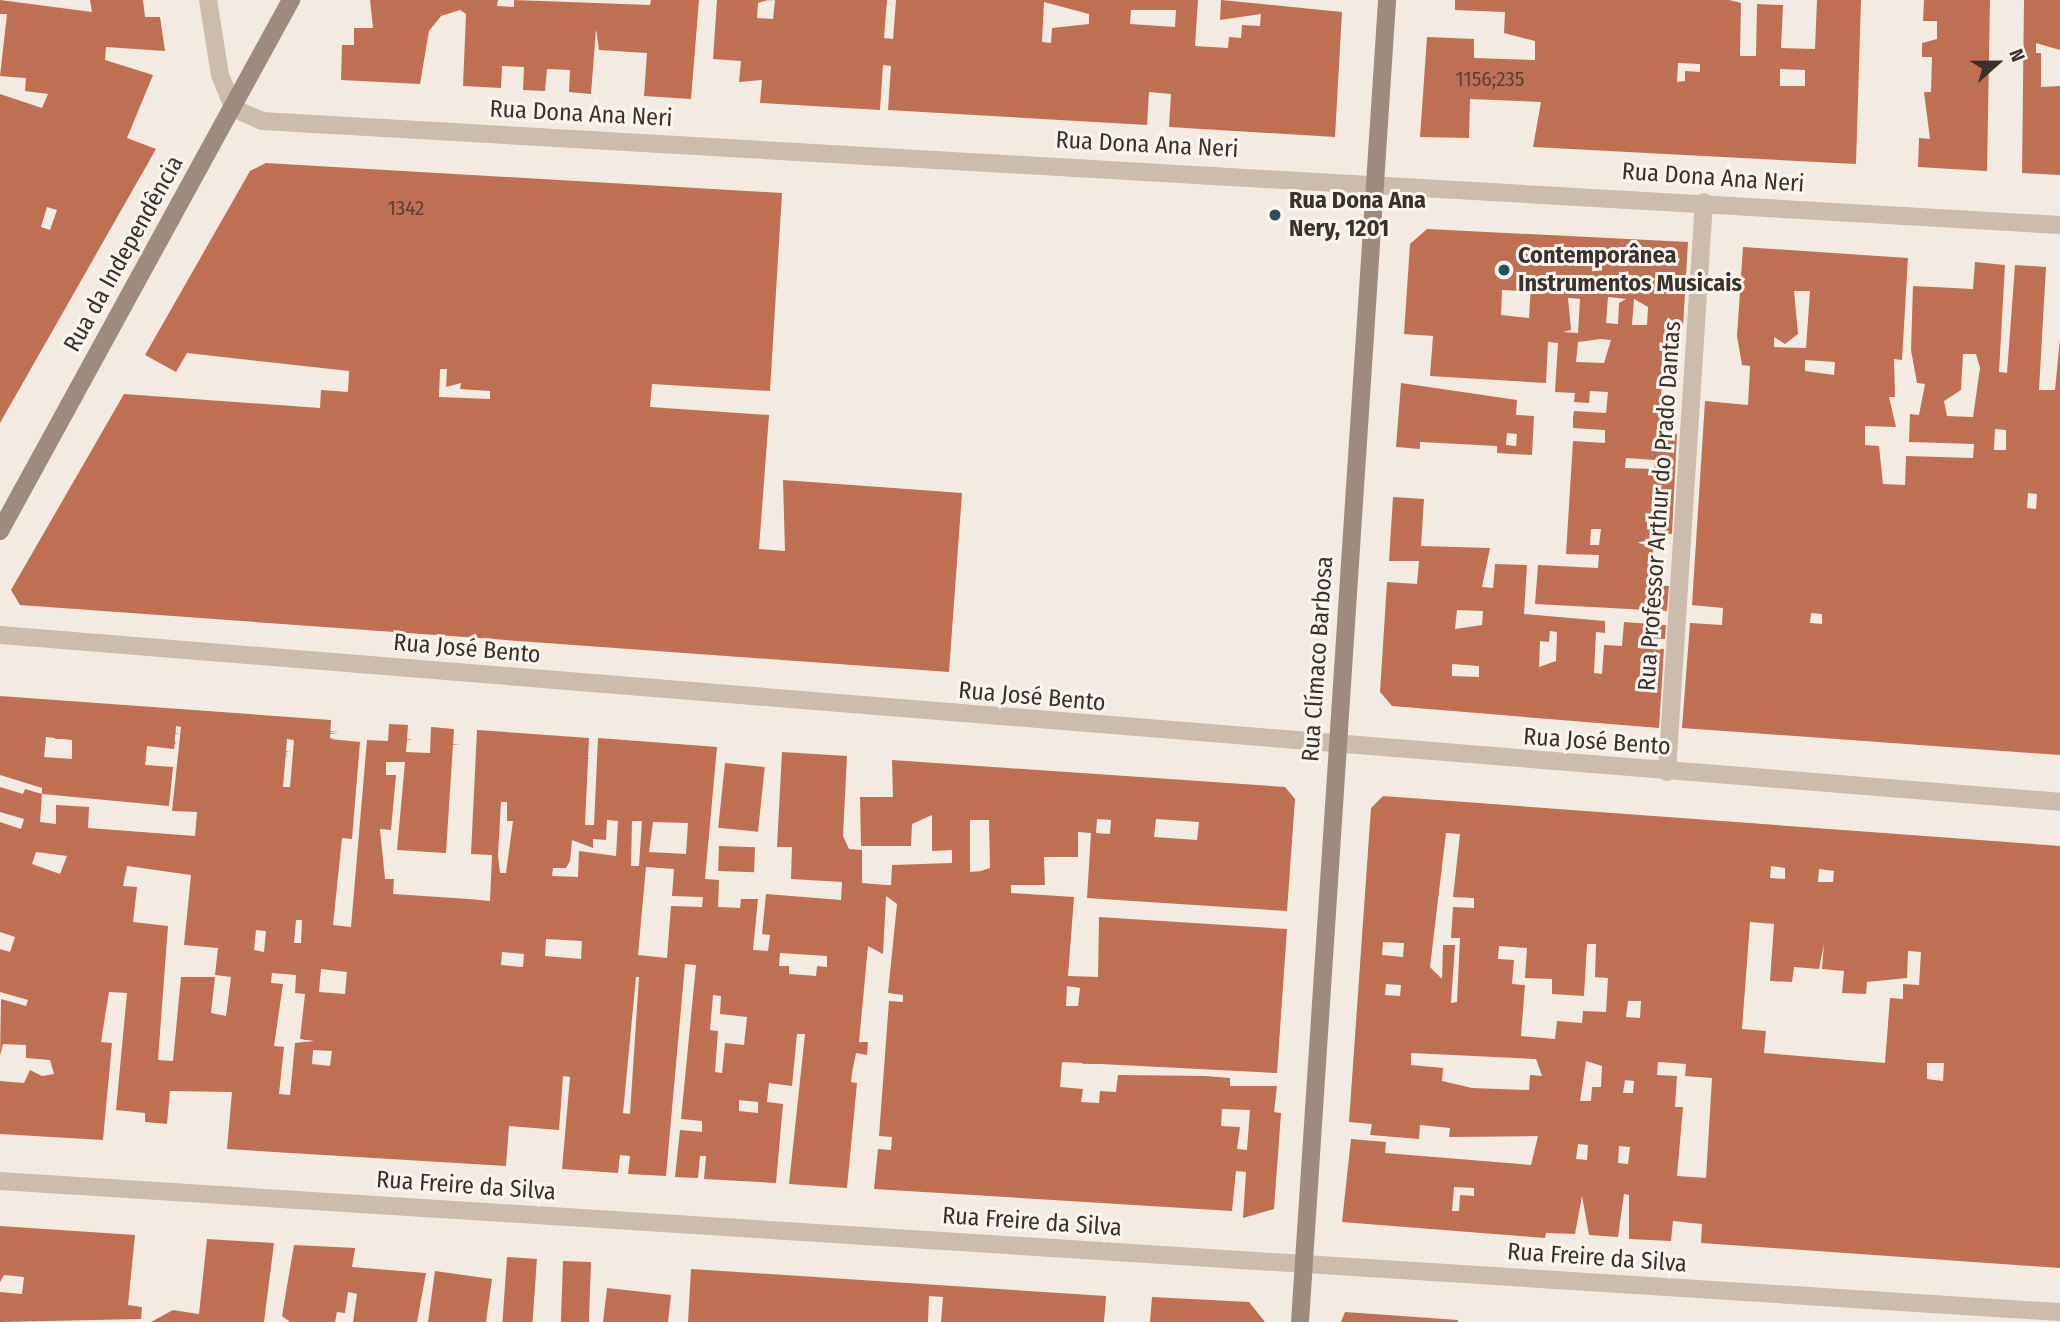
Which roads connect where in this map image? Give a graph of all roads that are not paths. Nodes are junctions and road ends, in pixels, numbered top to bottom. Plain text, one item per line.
1 (208, 0) edge
2 (291, 0) edge
3 (1387, 0) edge
4 (233, 108) junction
5 (1376, 182) junction
6 (1704, 202) junction
7 (2060, 225) edge
8 (0, 531) edge
9 (0, 635) edge
10 (1336, 747) junction
11 (1667, 772) junction
12 (2060, 802) edge
13 (0, 1181) edge
14 (1304, 1264) junction
15 (2060, 1312) edge
16 (1300, 1322) edge

1 - 4 street
2 - 4 main road, Rua da Independência
3 - 5 main road, Rua Clímaco Barbosa
4 - 5 street, Rua Dona Ana Neri
4 - 8 main road, Rua da Independência
5 - 6 street, Rua Dona Ana Neri
5 - 10 main road, Rua Clímaco Barbosa
6 - 7 street, Rua Dona Ana Neri
6 - 11 street, Rua Professor Arthur do Prado Dantas
9 - 10 street, Rua José Bento
10 - 11 street, Rua José Bento
10 - 14 main road, Rua Clímaco Barbosa
11 - 12 street, Rua José Bento
13 - 14 street, Rua Freire da Silva
14 - 15 street, Rua Freire da Silva
14 - 16 main road, Rua Clímaco Barbosa

